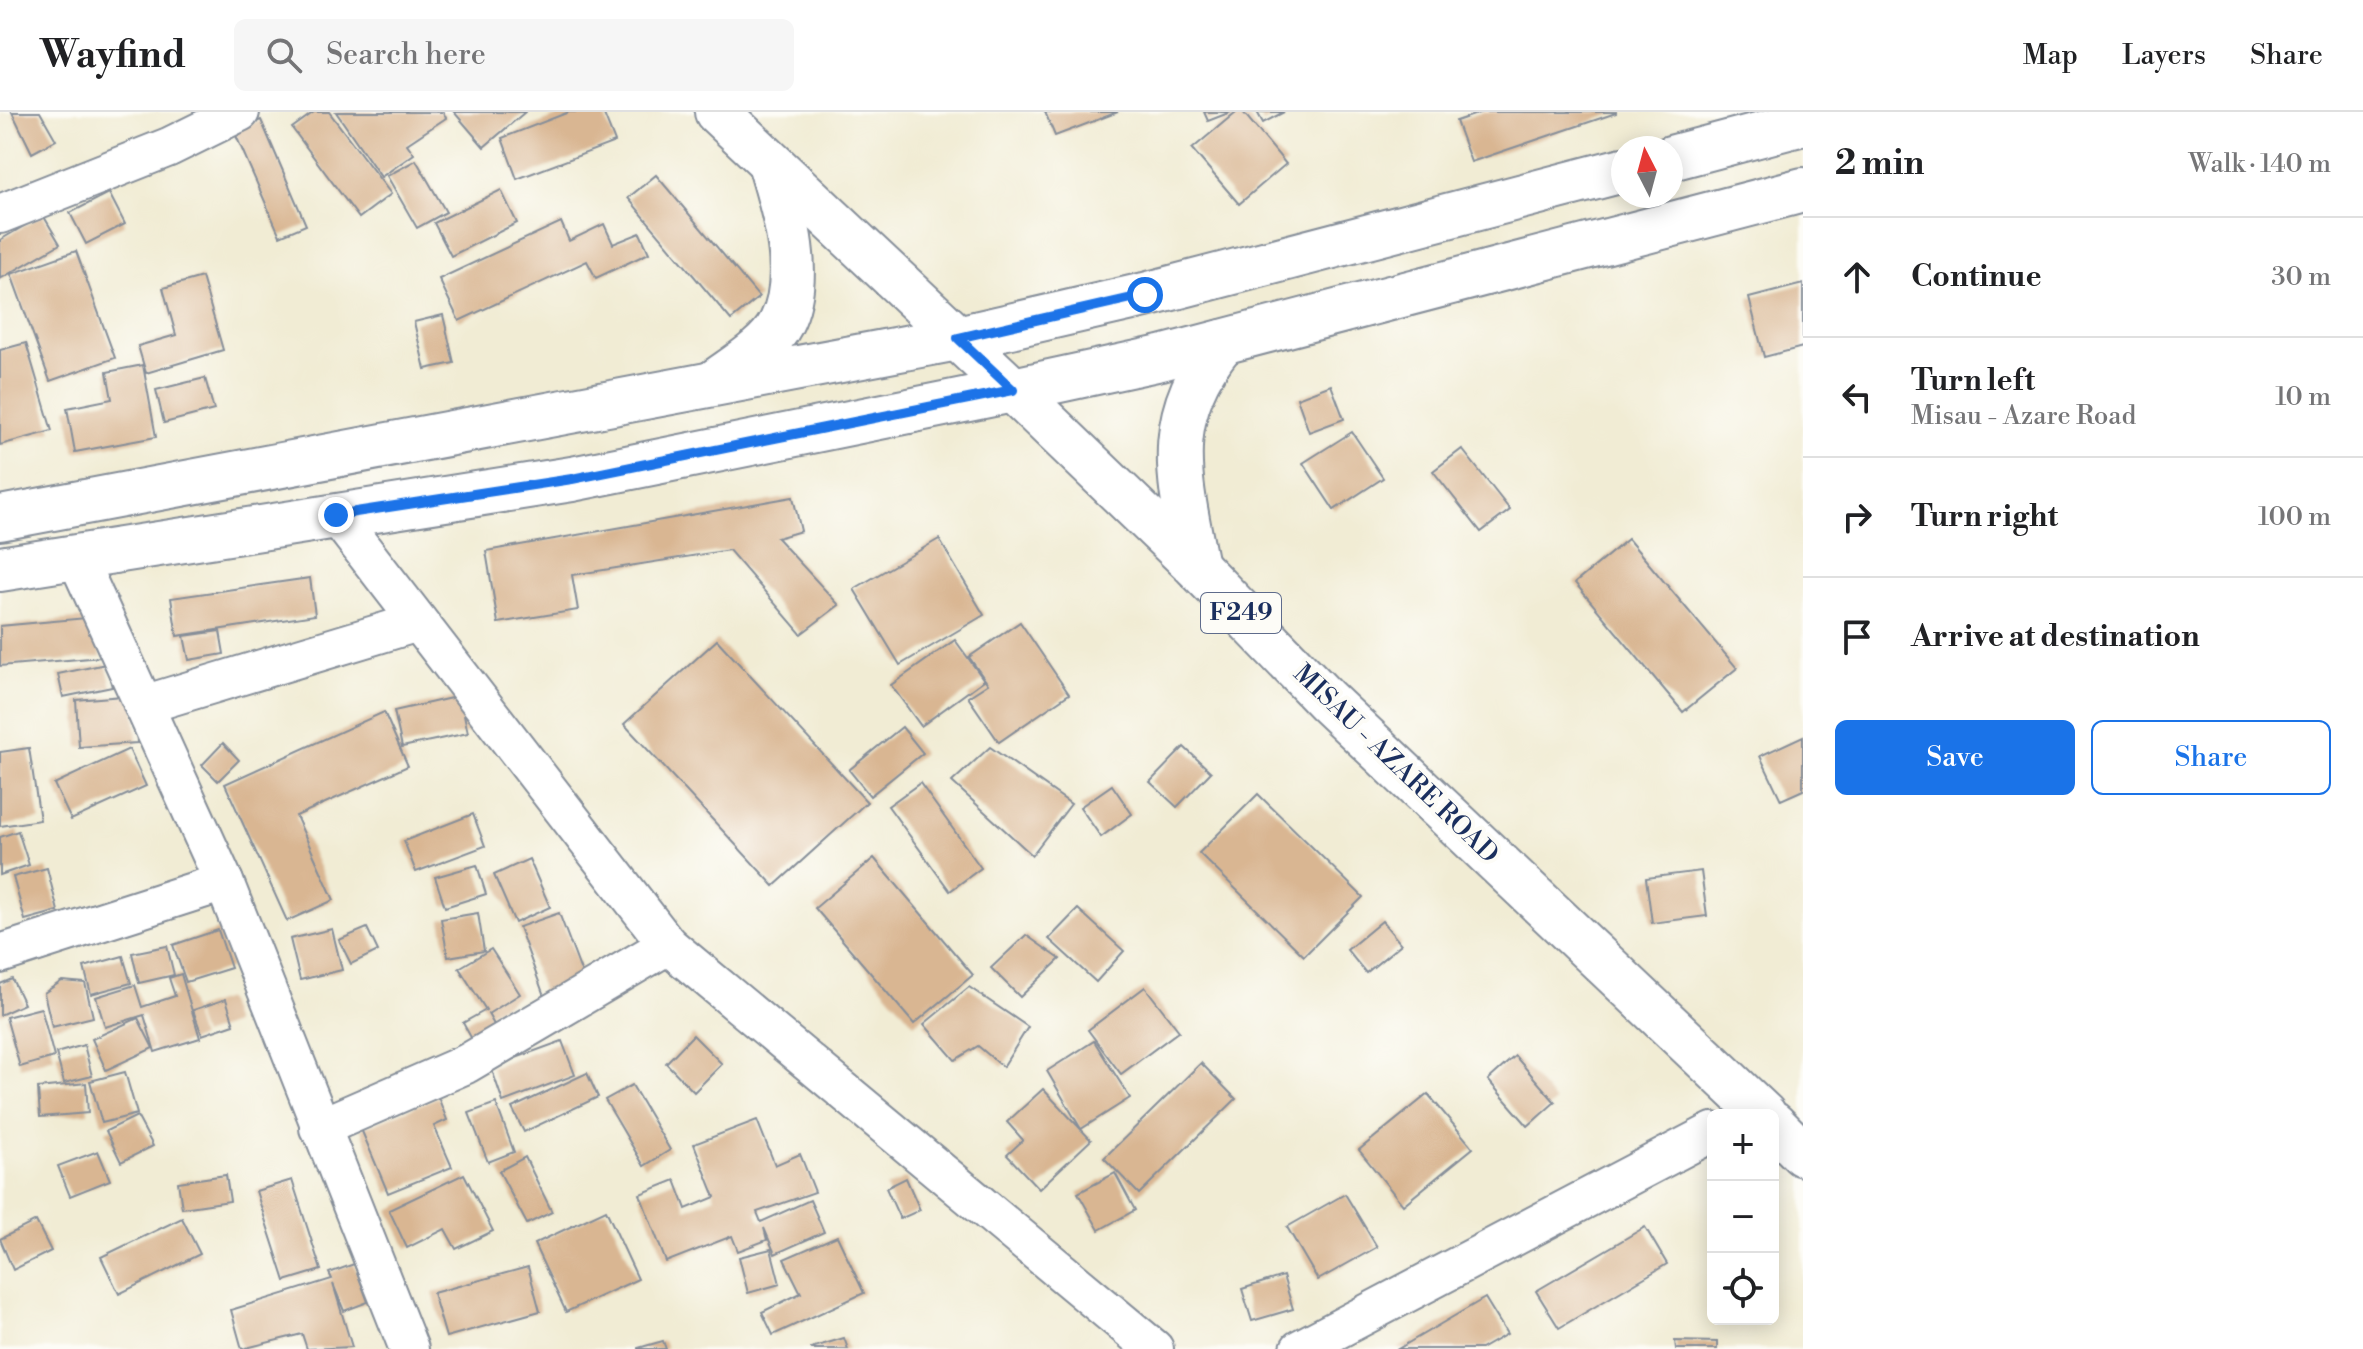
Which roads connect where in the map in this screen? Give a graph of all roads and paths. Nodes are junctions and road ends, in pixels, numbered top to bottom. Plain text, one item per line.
1 (240, 112) edge
2 (717, 112) edge
3 (1803, 123) edge
4 (1683, 155) edge
5 (770, 161) junction
6 (1611, 173) edge
7 (1803, 190) edge
8 (0, 214) edge
9 (958, 338) junction
10 (1223, 342) junction
11 (710, 386) junction
12 (1013, 390) junction
13 (336, 515) junction
14 (0, 518) edge
15 (76, 556) junction
16 (1196, 566) junction
17 (0, 569) edge
18 (418, 622) junction
19 (143, 705) junction
20 (224, 882) junction
21 (668, 945) junction
22 (0, 954) edge
23 (1753, 1109) edge
24 (319, 1128) junction
25 (1779, 1133) edge
26 (1707, 1135) edge
27 (1803, 1154) edge
28 (409, 1349) edge
29 (1154, 1349) edge
30 (1300, 1349) edge

1 - 8 street
2 - 5 main road, MISAU - AZARE ROAD / F249
3 - 4 main road
5 - 9 main road, MISAU - AZARE ROAD / F249
5 - 11 main road
6 - 9 main road
7 - 10 main road
9 - 11 main road
9 - 12 main road, MISAU - AZARE ROAD / F249
10 - 12 main road
10 - 16 main road
11 - 14 main road
12 - 13 main road
12 - 16 main road, MISAU - AZARE ROAD / F249
13 - 15 main road
13 - 18 street
15 - 17 main road
15 - 19 street
16 - 23 main road, MISAU - AZARE ROAD / F249
18 - 19 street
18 - 21 street
19 - 20 street
20 - 22 street
20 - 24 street
21 - 24 street
21 - 29 street
24 - 28 street
25 - 27 main road, MISAU - AZARE ROAD / F249
26 - 30 street

